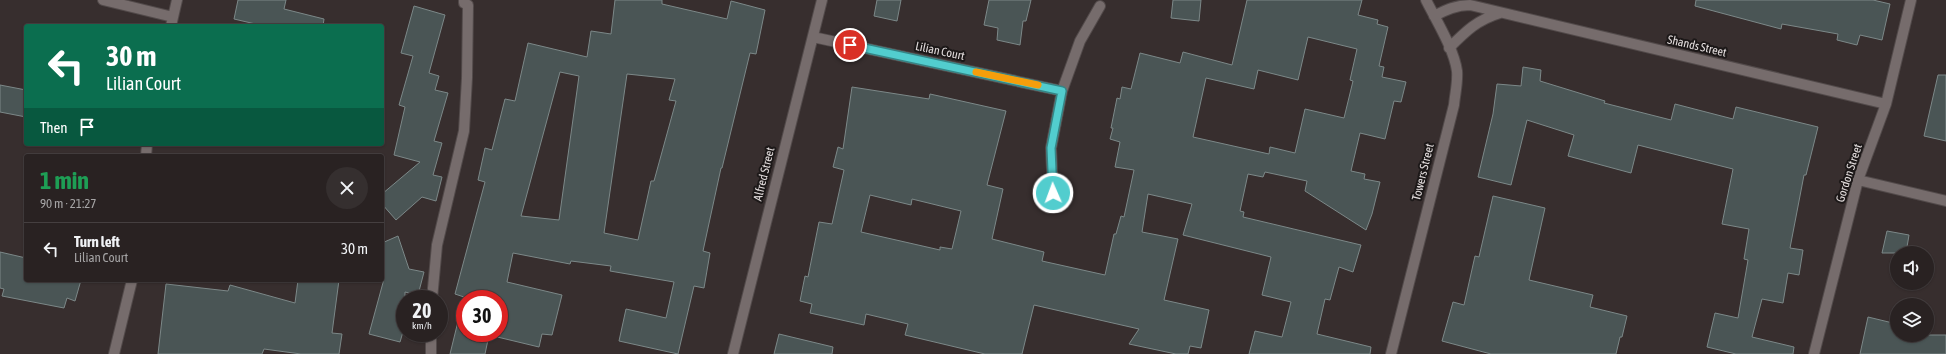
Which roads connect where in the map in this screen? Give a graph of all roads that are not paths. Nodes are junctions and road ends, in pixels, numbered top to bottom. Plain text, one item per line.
1 (103, 0) edge
2 (177, 0) edge
3 (822, 0) edge
4 (1426, 0) edge
5 (1911, 0) edge
6 (468, 2) edge
7 (1100, 6) dead end
8 (1502, 13) junction
9 (1434, 16) junction
10 (172, 22) edge
11 (812, 37) junction
12 (1449, 48) junction
13 (1062, 91) junction
14 (1886, 104) junction
15 (1858, 180) junction
16 (1053, 193) dead end
17 (1946, 201) edge
18 (132, 282) edge
19 (433, 290) edge
20 (431, 342) edge
21 (114, 354) edge
22 (431, 354) edge
23 (733, 354) edge
24 (1391, 354) edge
25 (1814, 354) edge

1 - 10 street
2 - 10 street
3 - 11 street, Alfred Street
4 - 9 street, Towers Street
5 - 14 street, Gordon Street
6 - 19 street
7 - 13 street
8 - 9 street, Shands Street
8 - 12 street
8 - 14 street, Shands Street
9 - 12 street, Towers Street
11 - 13 street, Lilian Court
11 - 23 street, Alfred Street
12 - 24 street, Towers Street
13 - 16 street
14 - 15 street, Gordon Street
15 - 17 street
15 - 25 street, Gordon Street
18 - 21 street
20 - 22 street

